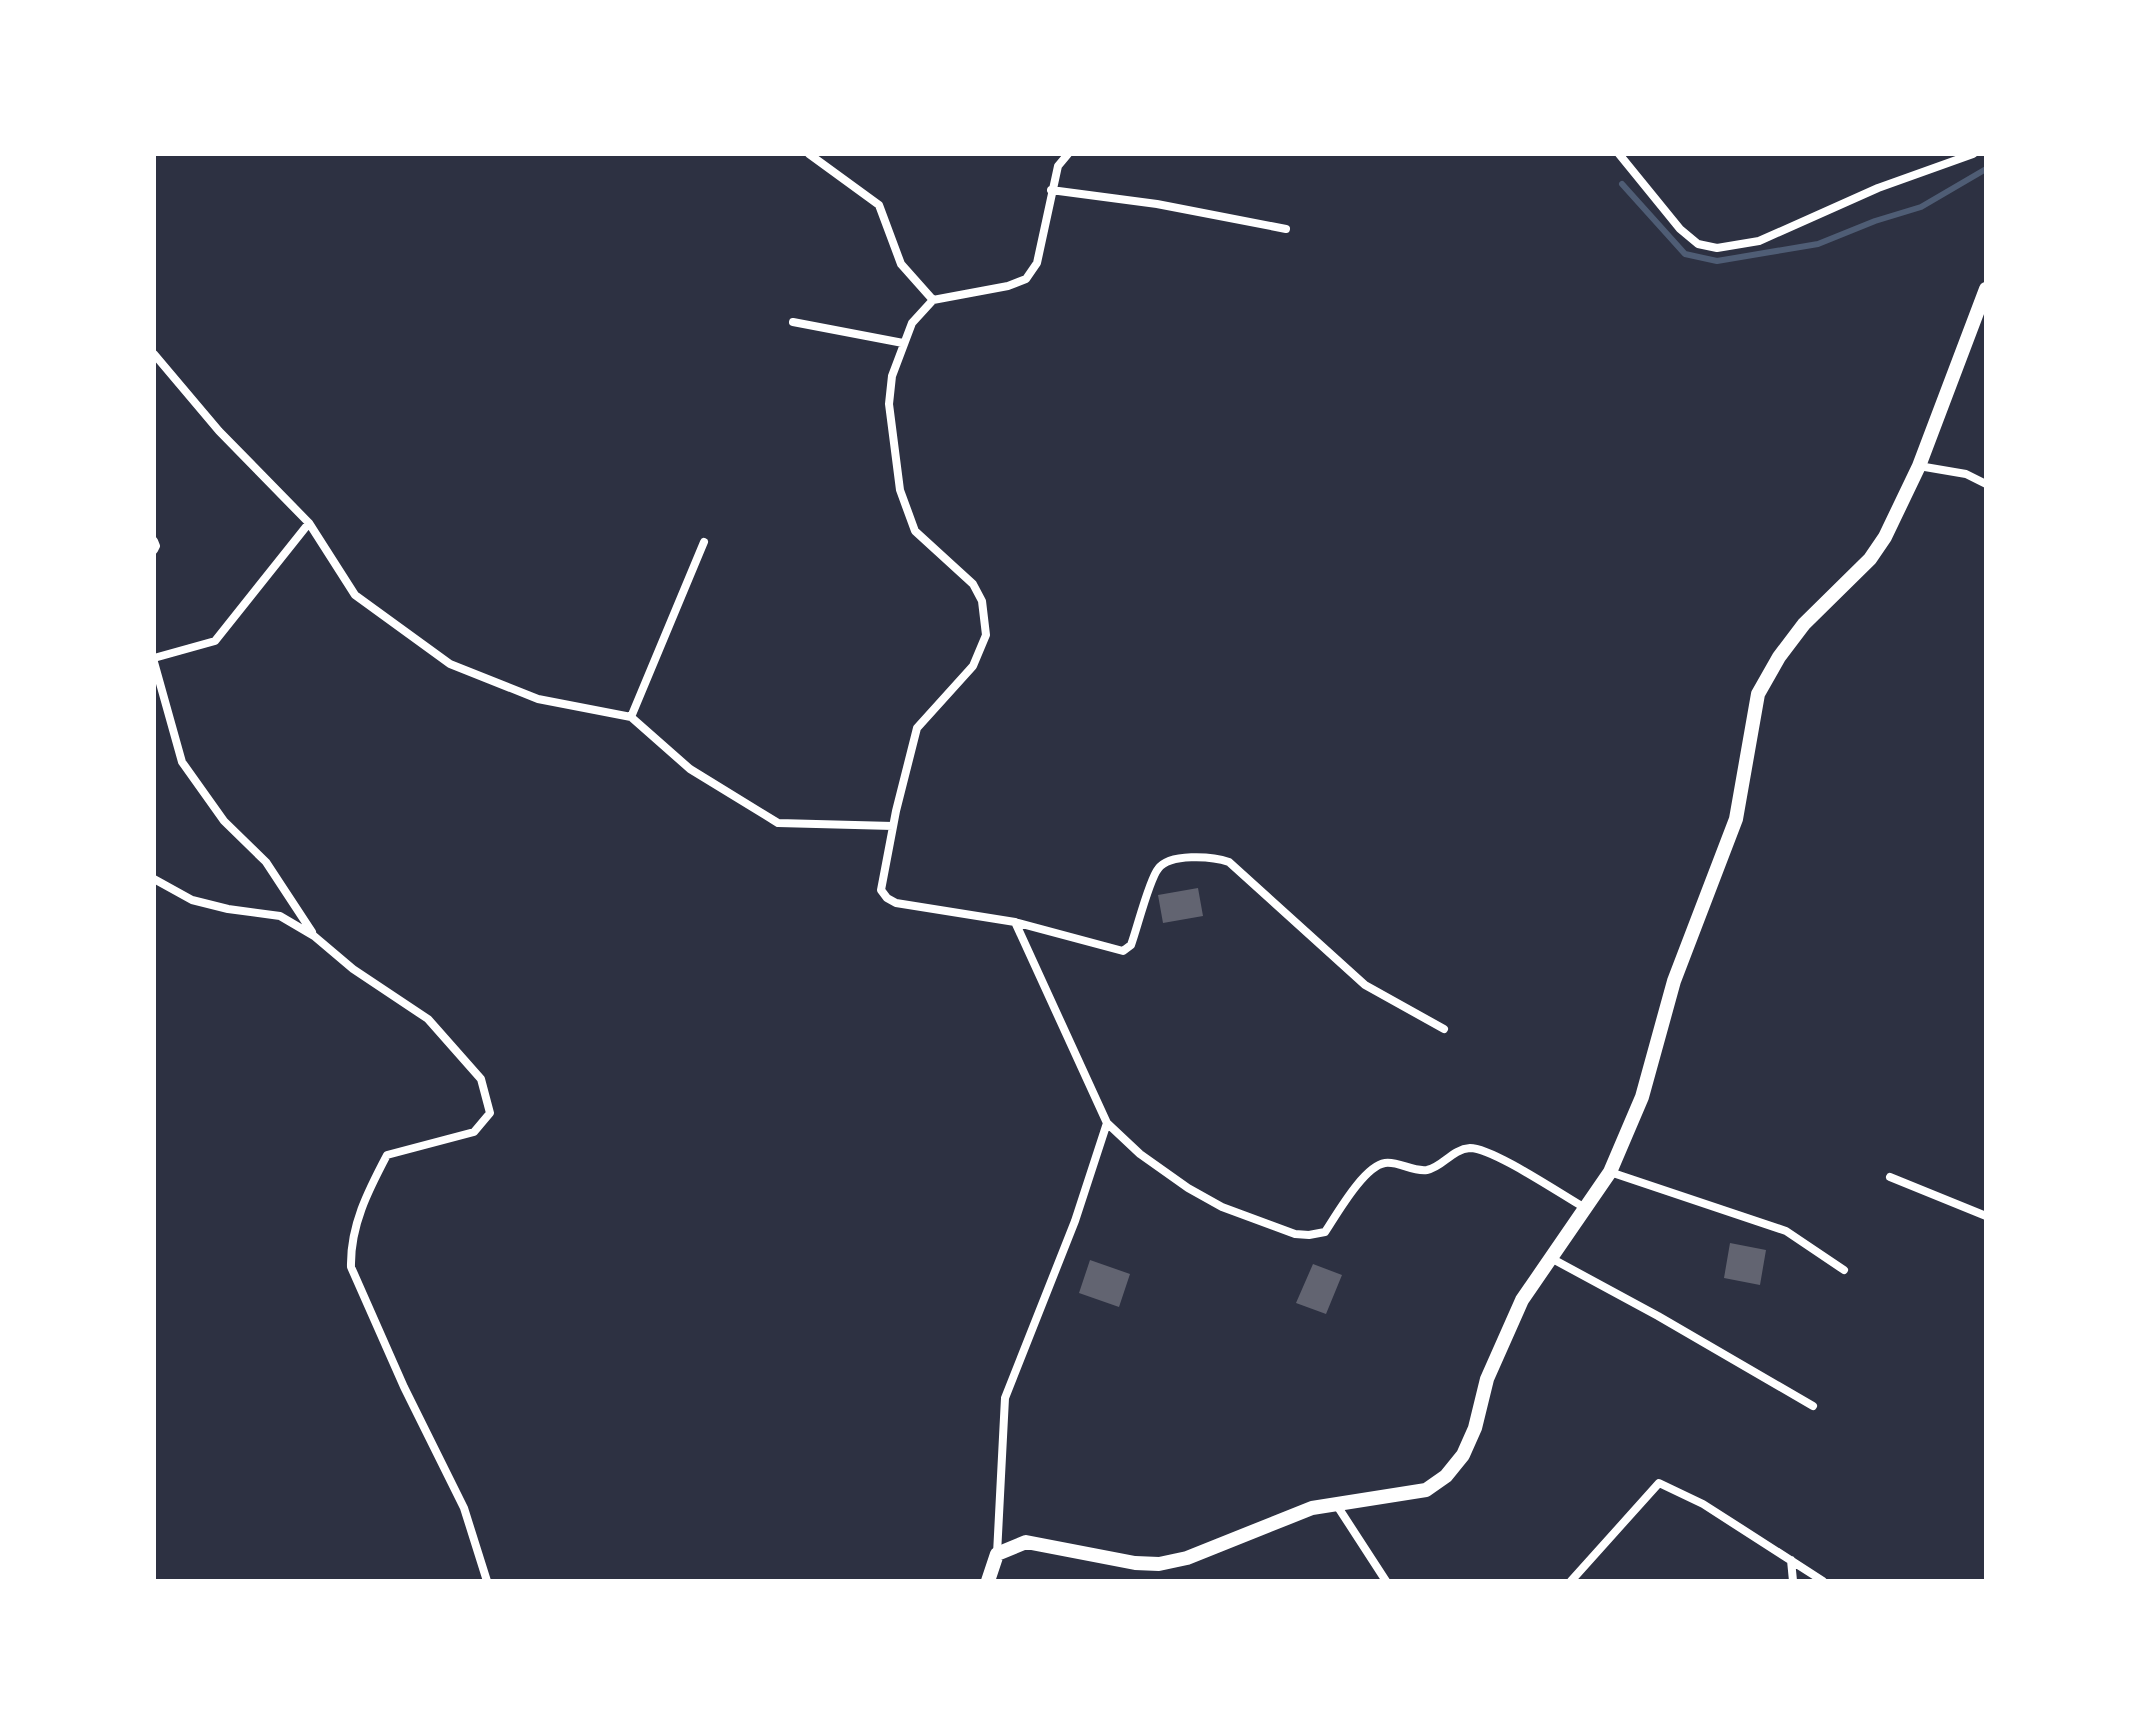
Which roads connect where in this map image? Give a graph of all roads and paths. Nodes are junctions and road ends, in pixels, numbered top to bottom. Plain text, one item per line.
1 (809, 154) edge
2 (1068, 154) edge
3 (1619, 154) edge
4 (1973, 154) edge
5 (1051, 190) junction
6 (1286, 229) dead end
7 (1986, 289) edge
8 (933, 300) junction
9 (793, 322) dead end
10 (903, 343) junction
11 (154, 354) edge
12 (1919, 466) junction
13 (1986, 484) edge
14 (309, 523) junction
15 (154, 541) edge
16 (704, 542) dead end
17 (154, 550) edge
18 (154, 660) edge
19 (631, 717) junction
20 (893, 826) junction
21 (154, 879) edge
22 (1015, 922) junction
23 (314, 936) junction
24 (1444, 1029) dead end
25 (1107, 1123) junction
26 (1610, 1172) junction
27 (1890, 1177) dead end
28 (1585, 1208) junction
29 (1986, 1216) edge
30 (1549, 1257) junction
31 (1844, 1270) dead end
32 (1813, 1406) dead end
33 (1335, 1503) junction
34 (997, 1554) junction
35 (1791, 1560) junction
36 (487, 1581) edge
37 (988, 1581) edge
38 (1386, 1581) edge
39 (1571, 1581) edge
40 (1793, 1581) edge
41 (1823, 1581) edge

1 - 8 street
2 - 5 street
3 - 4 street
5 - 6 street
5 - 8 street
7 - 12 street
8 - 10 street
9 - 10 street
10 - 20 street
11 - 14 street
12 - 13 street
12 - 26 street
14 - 18 street
14 - 19 street
15 - 17 street
16 - 19 street
18 - 23 street
19 - 20 street
20 - 22 street
21 - 23 street
22 - 24 street
22 - 25 street
23 - 36 street
25 - 28 street
25 - 34 street
26 - 28 street
26 - 31 street
27 - 29 street
28 - 30 street
30 - 32 street
30 - 33 street
33 - 34 street
33 - 38 street
34 - 37 street
35 - 39 street
35 - 40 street
35 - 41 street

